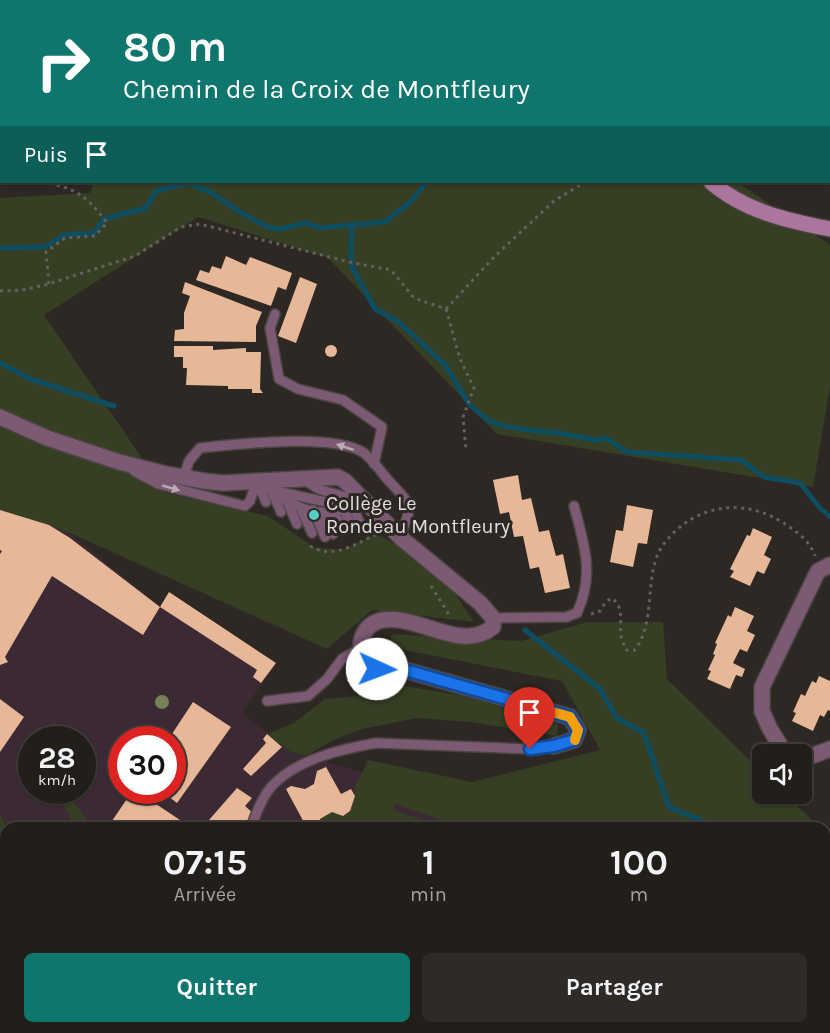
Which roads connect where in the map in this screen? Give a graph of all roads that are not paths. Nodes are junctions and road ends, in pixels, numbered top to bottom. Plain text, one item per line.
1 (712, 183) edge
2 (830, 229) edge
3 (275, 314) dead end
4 (0, 417) edge
5 (119, 462) junction
6 (374, 464) junction
7 (184, 476) junction
8 (256, 481) junction
9 (271, 490) junction
10 (287, 501) junction
11 (266, 502) dead end
12 (345, 506) junction
13 (574, 506) dead end
14 (301, 508) junction
15 (313, 510) junction
16 (281, 512) dead end
17 (297, 524) dead end
18 (312, 533) dead end
19 (400, 536) junction
20 (824, 568) edge
21 (493, 618) junction
22 (359, 649) junction
23 (267, 701) dead end
24 (779, 744) edge
25 (554, 746) joint
26 (830, 749) edge
27 (812, 756) edge
28 (254, 822) edge

1 - 2 main road
3 - 6 lane
4 - 5 street
5 - 7 street
5 -> 8 lane
6 -> 7 lane
6 - 19 lane
7 - 8 street
8 - 9 lane
8 - 11 lane
8 - 12 street
9 - 10 lane
9 - 12 lane
9 - 16 lane
10 - 14 lane
10 - 17 lane
12 - 12 lane
12 - 15 lane
12 - 15 lane
12 - 19 street
13 - 21 lane
14 - 15 lane
14 - 18 lane
19 - 21 street
20 - 24 street
21 - 22 street
22 - 23 lane
22 - 25 street
25 - 28 lane
26 - 27 street

